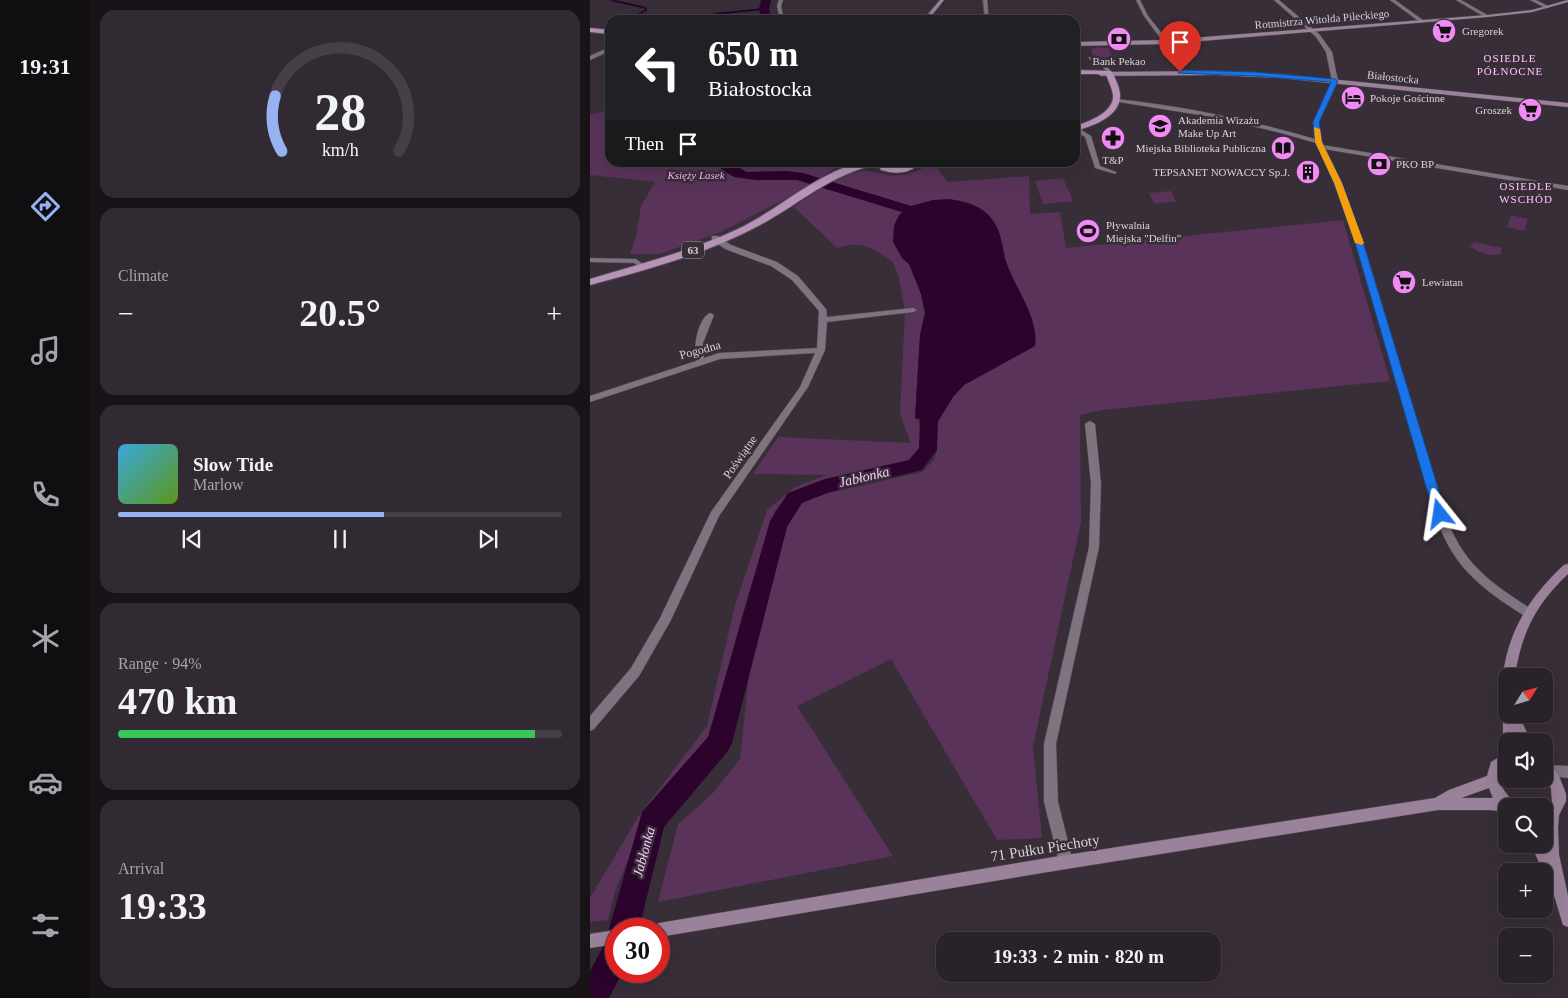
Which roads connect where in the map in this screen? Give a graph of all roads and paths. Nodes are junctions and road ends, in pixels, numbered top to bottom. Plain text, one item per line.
1 (782, 0) edge
2 (942, 0) edge
3 (985, 0) edge
4 (1138, 0) edge
5 (1276, 0) edge
6 (1392, 0) edge
7 (1458, 0) edge
8 (1532, 0) edge
9 (1568, 1) edge
10 (1548, 7) junction
11 (781, 15) edge
12 (929, 15) edge
13 (987, 15) edge
14 (1487, 16) junction
15 (1422, 21) junction
16 (590, 30) edge
17 (1312, 30) junction
18 (605, 32) edge
19 (1166, 42) junction
20 (1080, 44) edge
21 (605, 51) edge
22 (590, 58) edge
23 (1080, 73) edge
24 (1101, 73) junction
25 (1109, 73) junction
26 (1335, 81) junction
27 (1116, 101) junction
28 (1568, 105) edge
29 (1080, 126) edge
30 (1080, 126) edge
31 (1080, 131) edge
32 (1319, 144) junction
33 (857, 167) edge
34 (884, 167) edge
35 (908, 167) edge
36 (1114, 173) dead end
37 (1568, 188) edge
38 (716, 240) junction
39 (590, 260) edge
40 (640, 265) junction
41 (590, 277) edge
42 (590, 282) edge
43 (913, 310) dead end
44 (710, 315) dead end
45 (824, 320) junction
46 (820, 350) junction
47 (700, 361) junction
48 (590, 399) edge
49 (1090, 424) dead end
50 (1568, 568) edge
51 (1529, 613) junction
52 (1510, 668) edge
53 (590, 725) edge
54 (1498, 765) edge
55 (1553, 771) edge
56 (1568, 772) edge
57 (1553, 779) edge
58 (1493, 780) junction
59 (1564, 794) edge
60 (1502, 798) edge
61 (1438, 804) junction
62 (1498, 805) edge
63 (1553, 811) edge
64 (1542, 853) edge
65 (1552, 853) edge
66 (1066, 862) junction
67 (1559, 891) junction
68 (1568, 920) edge
69 (670, 928) edge

1 - 11 street
2 - 12 street
3 - 13 street
4 - 19 street
5 - 17 street
6 - 15 street
7 - 14 street
8 - 10 street
9 - 10 street, Rotmistrza Witolda Pileckiego
10 - 14 street, Rotmistrza Witolda Pileckiego
14 - 15 street, Rotmistrza Witolda Pileckiego
15 - 17 street, Rotmistrza Witolda Pileckiego
16 - 18 main road
17 - 19 street, Rotmistrza Witolda Pileckiego
17 - 26 street
19 - 20 street, Rotmistrza Witolda Pileckiego
21 - 22 street
23 - 24 main road, Białostocka
24 - 25 main road, Białostocka
24 - 25 street
24 - 29 main road
25 - 26 street, Białostocka
25 - 27 main road
26 - 28 street, Białostocka
26 - 32 street
27 - 30 main road
27 - 32 street
31 - 36 street
32 - 37 street
32 - 51 street
33 - 38 main road, 63
34 - 35 main road, 63
38 - 40 main road, 63
38 - 45 street
39 - 40 street
40 - 41 main road, 63
40 - 42 main road, 63
43 - 45 street
44 - 47 street
45 - 46 street, Poświątne
46 - 47 street, Pogodna
46 - 53 street, Poświątne
47 - 48 street, Pogodna
49 - 66 street
50 - 51 street
51 - 52 street
54 - 58 street
55 - 56 street
57 - 59 street
58 - 60 street
58 - 61 street, 71 Pułku Piechoty
59 - 63 street
61 - 62 street, 71 Pułku Piechoty
61 - 66 street, 71 Pułku Piechoty
64 - 67 street
65 - 67 street
66 - 69 street, 71 Pułku Piechoty
67 - 68 street

